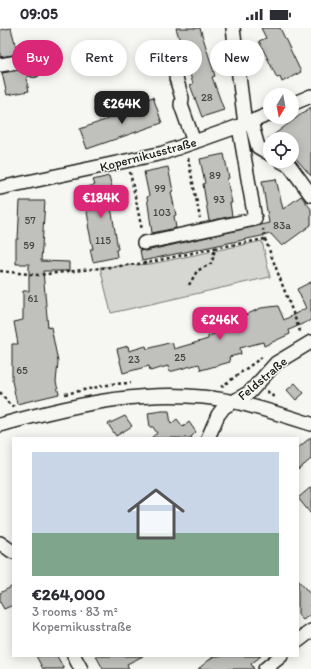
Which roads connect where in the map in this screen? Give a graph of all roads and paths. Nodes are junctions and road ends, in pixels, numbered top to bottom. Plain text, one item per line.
1 (233, 28) edge
2 (12, 63) edge
3 (0, 65) edge
4 (176, 78) dead end
5 (311, 96) edge
6 (299, 101) edge
7 (263, 117) edge
8 (245, 124) junction
9 (189, 144) junction
10 (263, 150) edge
11 (128, 161) junction
12 (291, 168) edge
13 (0, 188) edge
14 (311, 195) edge
15 (255, 219) junction
16 (203, 230) junction
17 (265, 239) junction
18 (144, 242) joint
19 (215, 248) junction
20 (0, 271) edge
21 (188, 285) dead end
22 (308, 344) edge
23 (233, 402) junction
24 (311, 424) edge
25 (0, 425) edge
26 (208, 437) edge
27 (0, 543) edge
28 (12, 551) edge
29 (311, 630) edge
30 (299, 640) edge
31 (75, 657) edge
32 (280, 657) edge
33 (81, 669) edge
34 (265, 669) edge

1 - 8 street
2 - 3 street
4 - 9 street
5 - 6 street
7 - 8 street, Kopernikusstraße
8 - 9 street, Kopernikusstraße
8 - 10 street
8 - 15 street
9 - 11 street, Kopernikusstraße
9 - 16 path
11 - 13 street, Kopernikusstraße
11 - 18 path
12 - 14 street
15 - 16 street
15 - 17 path
16 - 18 street
17 - 19 path
17 - 22 path
19 - 20 path
19 - 21 path
22 - 23 street, Feldstraße
23 - 24 street
23 - 25 street
23 - 26 street, Feldstraße
27 - 28 street
29 - 30 street
31 - 33 street
32 - 34 street

